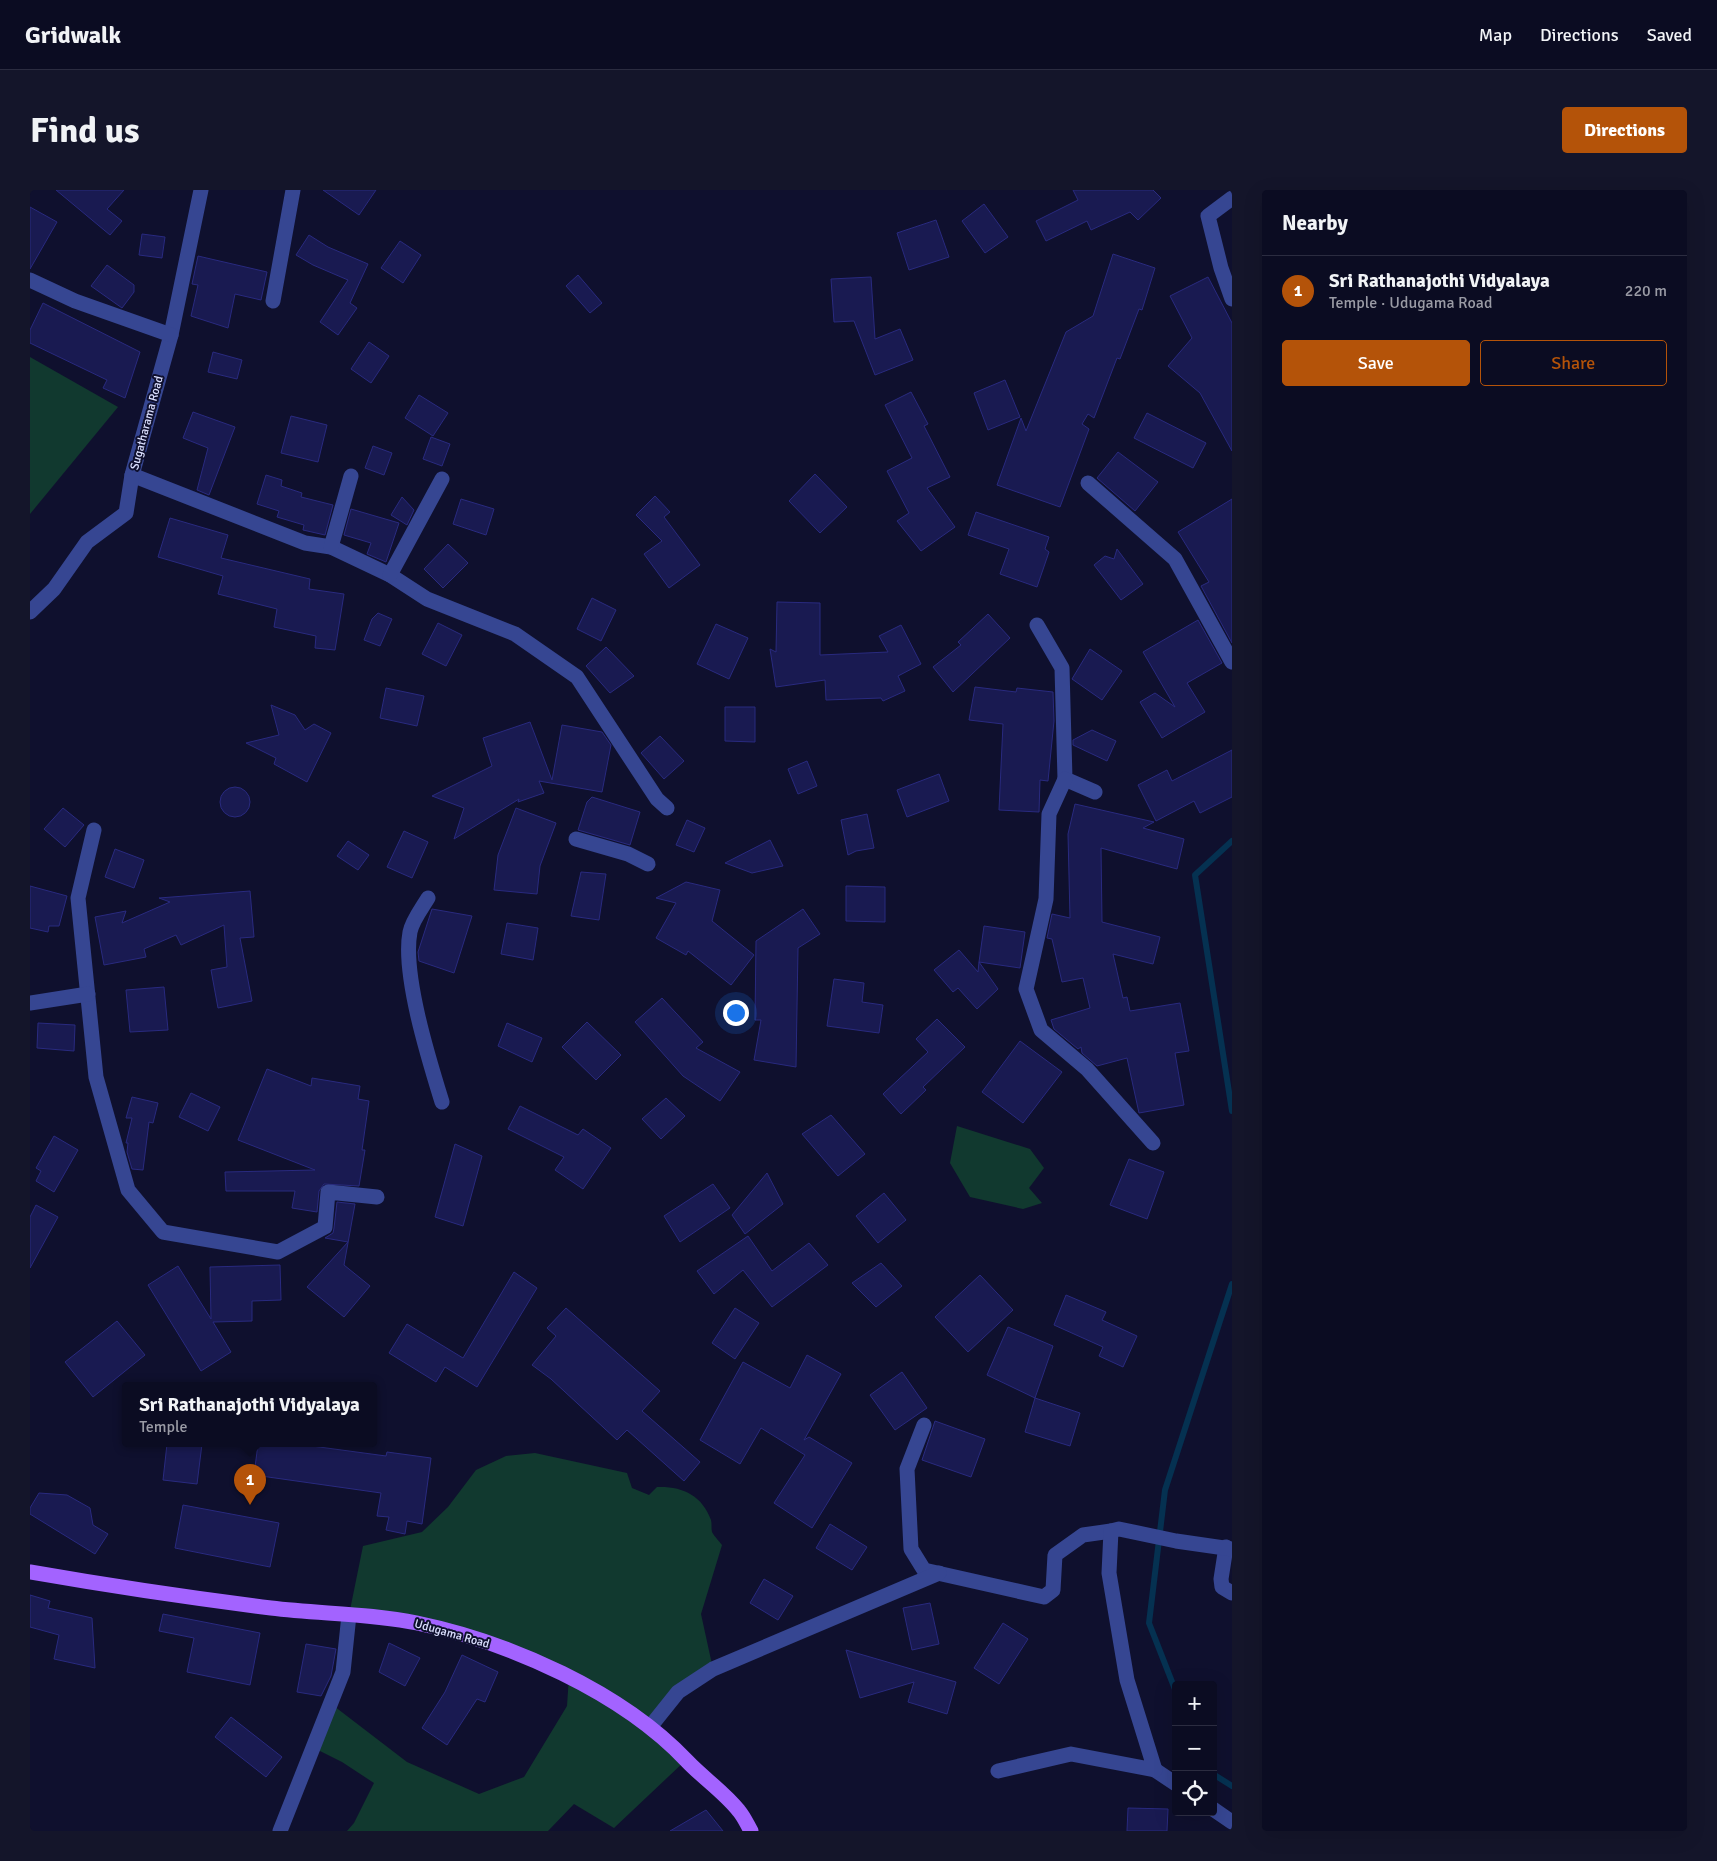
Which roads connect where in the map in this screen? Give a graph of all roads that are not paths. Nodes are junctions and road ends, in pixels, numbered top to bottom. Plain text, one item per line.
1 (202, 190) edge
2 (293, 190) edge
3 (1232, 198) edge
4 (30, 280) edge
5 (1232, 299) edge
6 (273, 301) dead end
7 (171, 335) junction
8 (132, 475) junction
9 (351, 476) dead end
10 (442, 479) dead end
11 (1088, 483) dead end
12 (331, 547) junction
13 (390, 575) junction
14 (30, 612) edge
15 (1038, 625) dead end
16 (1232, 662) edge
17 (1065, 778) junction
18 (1095, 792) dead end
19 (668, 808) dead end
20 (94, 830) dead end
21 (576, 839) dead end
22 (648, 864) dead end
23 (428, 898) dead end
24 (88, 994) junction
25 (30, 1003) edge
26 (442, 1102) dead end
27 (1153, 1143) dead end
28 (376, 1197) dead end
29 (924, 1426) dead end
30 (1115, 1530) junction
31 (1229, 1548) edge
32 (30, 1572) edge
33 (939, 1573) junction
34 (1232, 1593) edge
35 (349, 1615) junction
36 (650, 1727) junction
37 (1155, 1770) junction
38 (998, 1771) dead end
39 (1172, 1781) edge
40 (1217, 1812) edge
41 (1232, 1822) edge
42 (280, 1831) edge
43 (751, 1831) edge

1 - 7 street, Sugatharama Road
2 - 6 street
3 - 5 street
4 - 7 street
7 - 8 street, Sugatharama Road
8 - 12 street, Sugatharama Road
8 - 14 street
9 - 12 street
10 - 13 street
11 - 16 street
12 - 13 street, Sugatharama Road
13 - 19 street, Sugatharama Road
15 - 17 street
17 - 18 street
17 - 27 street
20 - 24 street
21 - 22 street
23 - 26 street
24 - 25 street
24 - 28 street
29 - 33 street
30 - 31 street
30 - 33 street
30 - 37 street
31 - 34 street
32 - 35 main road, Udugama Road
33 - 36 street
35 - 36 main road, Udugama Road
35 - 42 street
36 - 43 main road, Udugama Road
37 - 38 street
37 - 39 street
40 - 41 street

